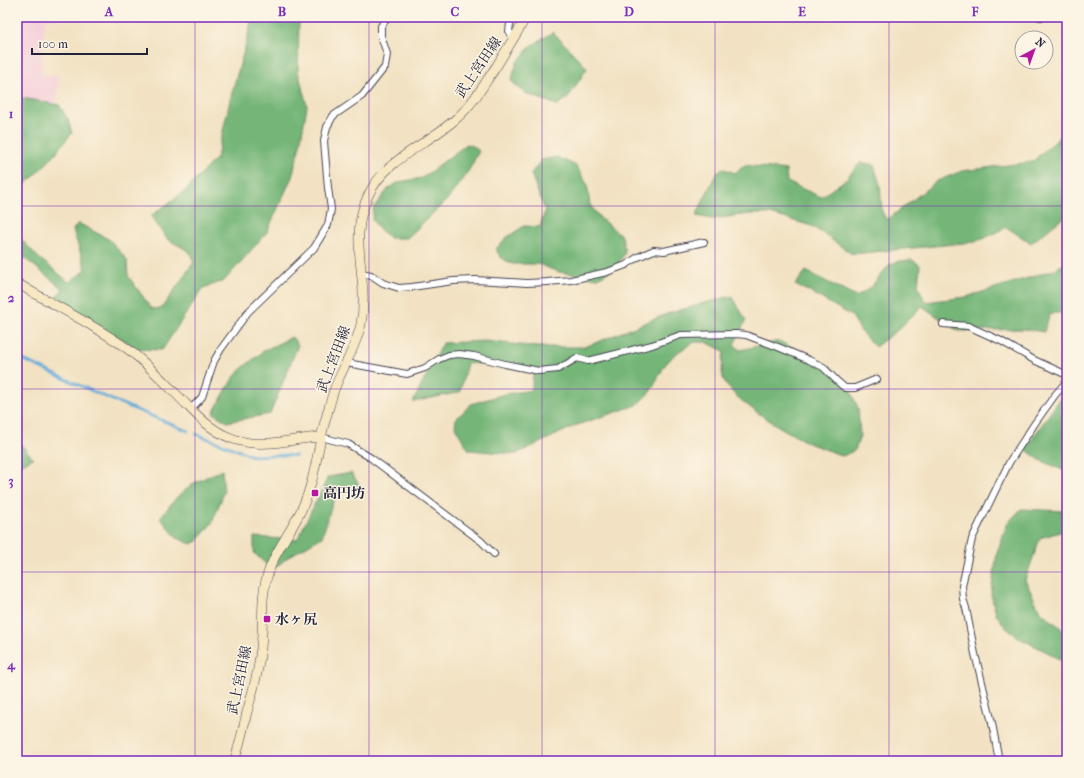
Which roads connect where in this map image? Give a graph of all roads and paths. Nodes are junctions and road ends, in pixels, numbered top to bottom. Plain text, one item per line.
1 (388, 17) edge
2 (510, 17) edge
3 (526, 17) edge
4 (1040, 17) edge
5 (1044, 17) edge
6 (514, 39) junction
7 (704, 242) dead end
8 (361, 273) junction
9 (17, 283) edge
10 (943, 324) dead end
11 (346, 363) junction
12 (1067, 375) edge
13 (877, 379) dead end
14 (1067, 381) edge
15 (191, 409) junction
16 (321, 437) junction
17 (494, 554) dead end
18 (234, 761) edge
19 (999, 761) edge

1 - 15 street
2 - 6 street
3 - 6 main road, 武上宮田線
4 - 5 street
6 - 8 main road, 武上宮田線
7 - 8 street
8 - 11 main road, 武上宮田線
9 - 15 main road
10 - 12 street
11 - 13 street
11 - 16 main road, 武上宮田線
14 - 19 street
15 - 16 main road
16 - 17 street
16 - 18 main road, 武上宮田線

